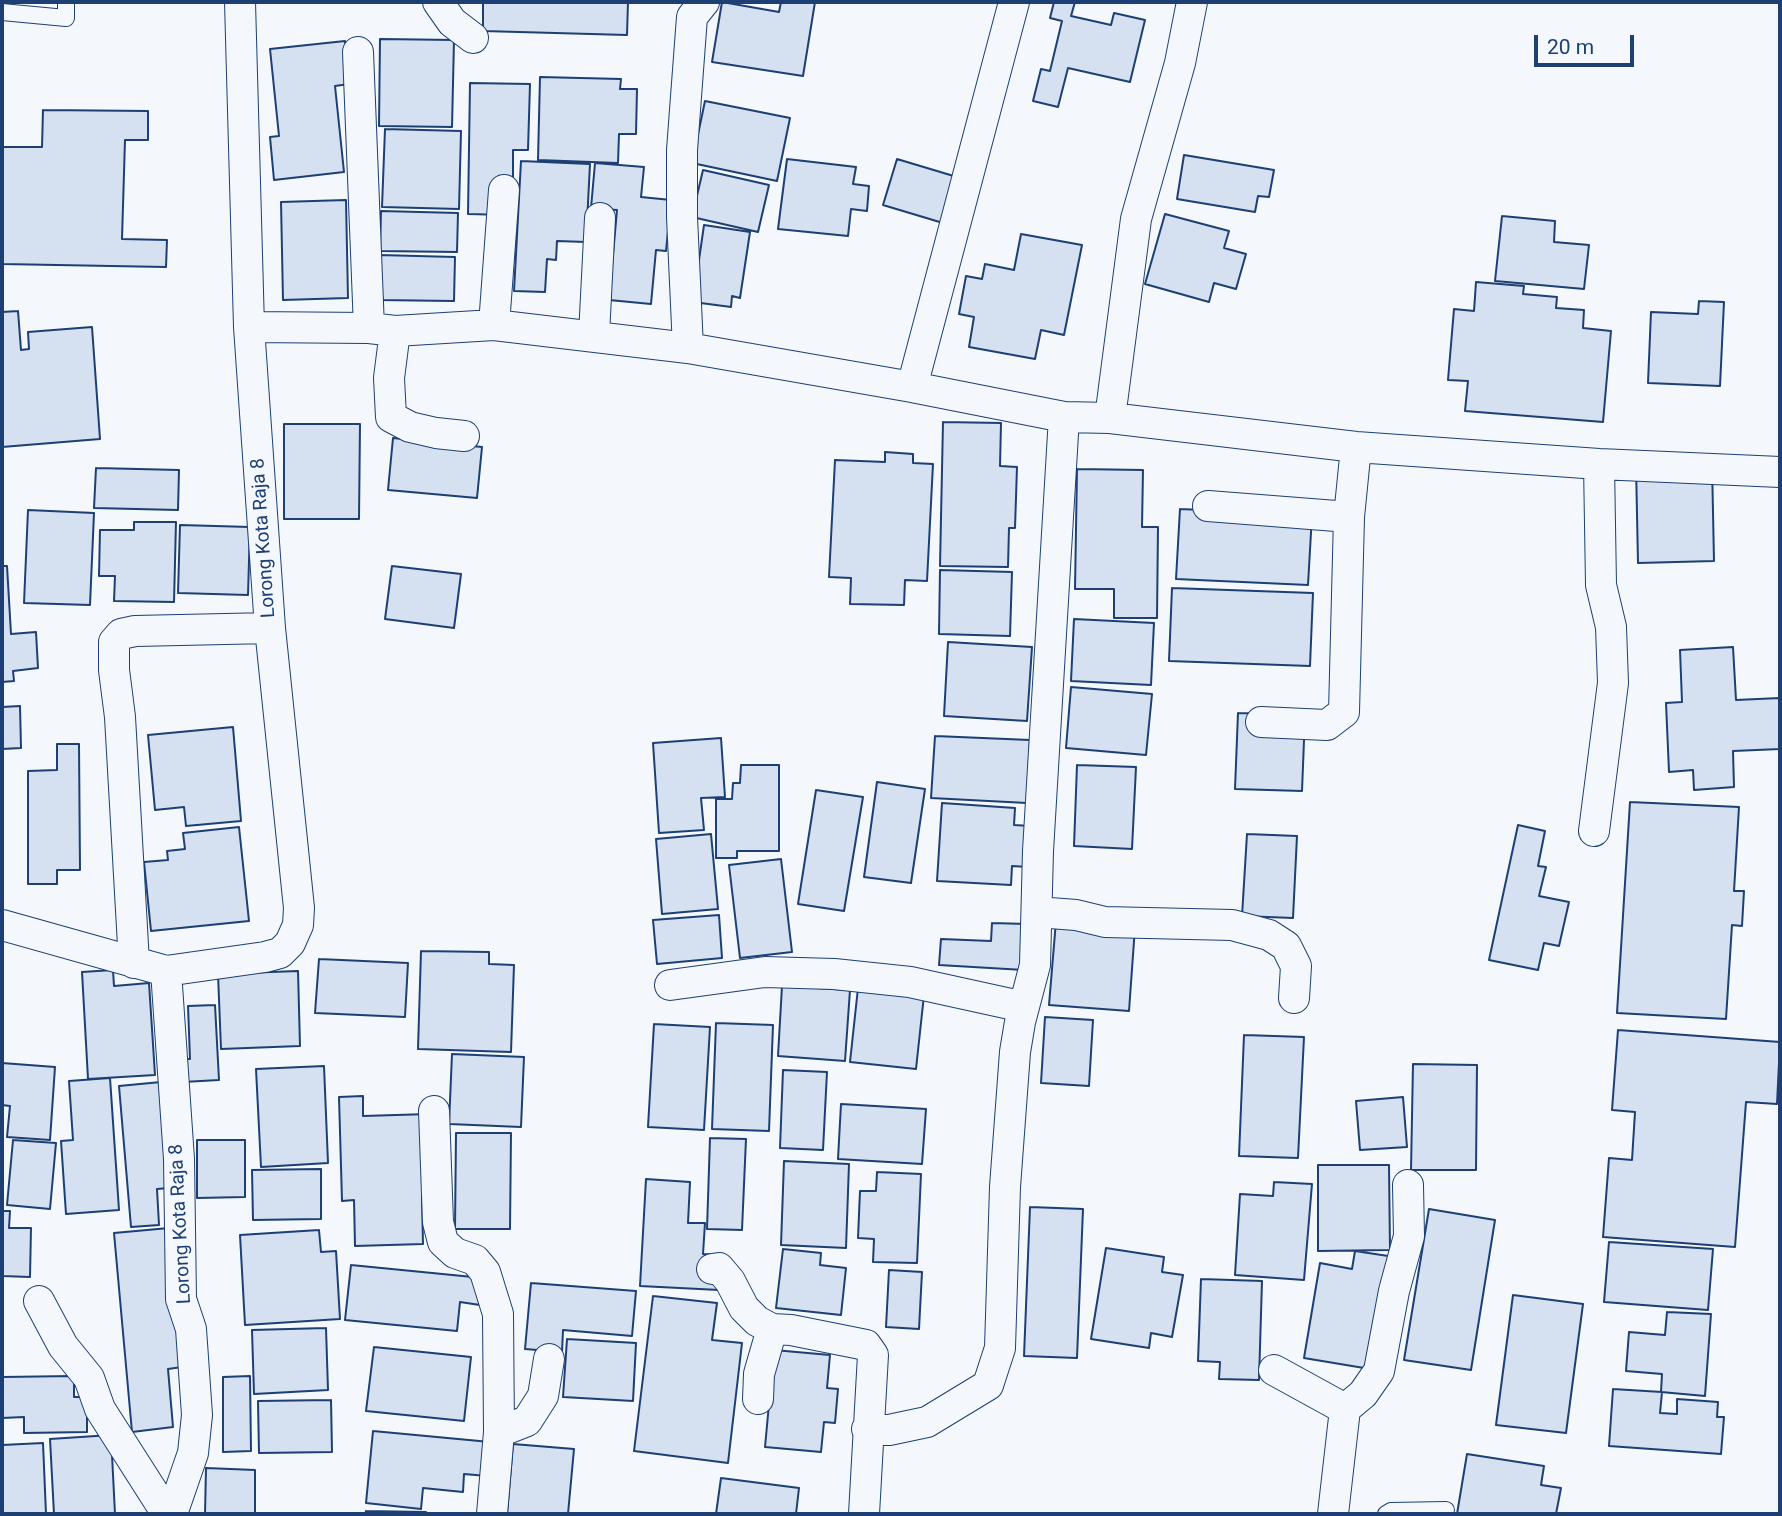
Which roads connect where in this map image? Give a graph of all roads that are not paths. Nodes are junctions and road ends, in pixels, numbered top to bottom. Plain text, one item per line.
1 (66, 2) edge
2 (240, 2) edge
3 (438, 2) edge
4 (704, 2) edge
5 (1014, 2) edge
6 (1192, 2) edge
7 (2, 12) edge
8 (473, 38) dead end
9 (358, 52) dead end
10 (504, 190) dead end
11 (600, 218) dead end
12 (494, 325) junction
13 (250, 327) junction
14 (382, 329) junction
15 (594, 335) junction
16 (688, 348) junction
17 (912, 387) junction
18 (1064, 417) junction
19 (1110, 418) junction
20 (464, 436) dead end
21 (1604, 469) junction
22 (1780, 472) edge
23 (1353, 481) junction
24 (1208, 506) dead end
25 (270, 628) junction
26 (1261, 722) dead end
27 (1594, 831) dead end
28 (1037, 912) junction
29 (2, 925) edge
30 (134, 963) junction
31 (166, 971) junction
32 (670, 985) dead end
33 (1294, 998) dead end
34 (1024, 1007) junction
35 (434, 1111) dead end
36 (1408, 1185) dead end
37 (712, 1269) dead end
38 (39, 1301) dead end
39 (772, 1329) junction
40 (549, 1359) dead end
41 (1274, 1370) dead end
42 (758, 1399) dead end
43 (1345, 1409) junction
44 (867, 1429) junction
45 (499, 1432) junction
46 (1446, 1510) dead end
47 (167, 1514) edge
48 (172, 1514) edge
49 (492, 1514) edge
50 (863, 1514) edge
51 (1333, 1514) edge
52 (1386, 1514) edge

1 - 7 lane
2 - 13 street, Lorong Kota Raja 8
3 - 8 street
4 - 16 street
5 - 17 street
6 - 19 street
9 - 14 street
10 - 12 street
11 - 15 street
12 - 14 street
12 - 15 street
13 - 14 street
13 - 25 street, Lorong Kota Raja 8
14 - 20 street
15 - 16 street
16 - 17 street
17 - 18 street
18 - 19 street
18 - 28 street
19 - 23 street
21 - 22 street
21 - 23 street
21 - 27 street
23 - 24 street
23 - 26 street
25 - 30 street
25 - 31 street, Lorong Kota Raja 8
28 - 33 street
28 - 34 street
29 - 30 street, Lorong Kota Raja 8
30 - 31 street, Lorong Kota Raja 8
31 - 48 street, Lorong Kota Raja 8
32 - 34 street
34 - 44 street
35 - 45 street
36 - 43 street
37 - 39 street
38 - 47 street
39 - 42 street
39 - 44 street
40 - 45 street
41 - 43 street
43 - 51 street
44 - 50 street
45 - 49 street
46 - 52 lane

